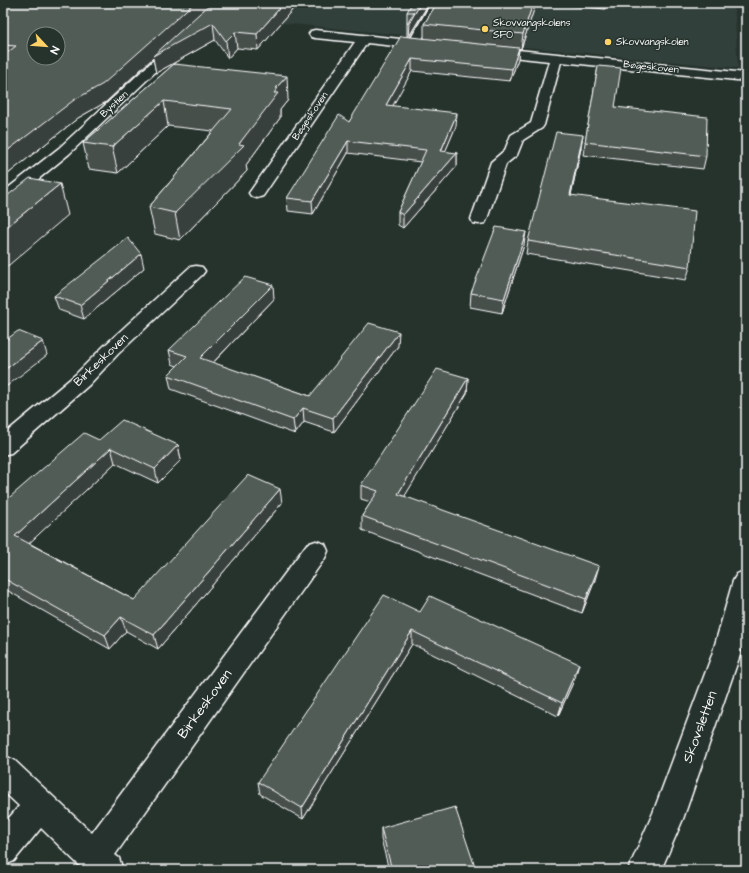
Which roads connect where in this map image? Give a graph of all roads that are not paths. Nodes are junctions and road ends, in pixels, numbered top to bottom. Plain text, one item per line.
1 (222, 3) edge
2 (437, 3) edge
3 (315, 34) dead end
4 (363, 39) junction
5 (413, 44) junction
6 (437, 46) edge
7 (477, 50) edge
8 (556, 57) junction
9 (746, 77) edge
10 (257, 193) dead end
11 (3, 200) edge
12 (479, 219) dead end
13 (196, 271) dead end
14 (3, 447) edge
15 (316, 551) dead end
16 (746, 581) edge
17 (3, 770) edge
18 (40, 805) junction
19 (3, 850) edge
20 (100, 863) edge
21 (644, 870) edge

1 - 11 street, Bystien
2 - 5 street
3 - 4 street
4 - 5 street
4 - 10 street, Bøgeskoven
5 - 6 street
7 - 8 street, Bøgeskoven
8 - 9 street, Bøgeskoven
8 - 12 street
13 - 14 street, Birkeskoven
15 - 20 street, Birkeskoven
16 - 21 street, Skovsletten
17 - 18 street, Birkeskoven
18 - 19 street
18 - 20 street, Birkeskoven

